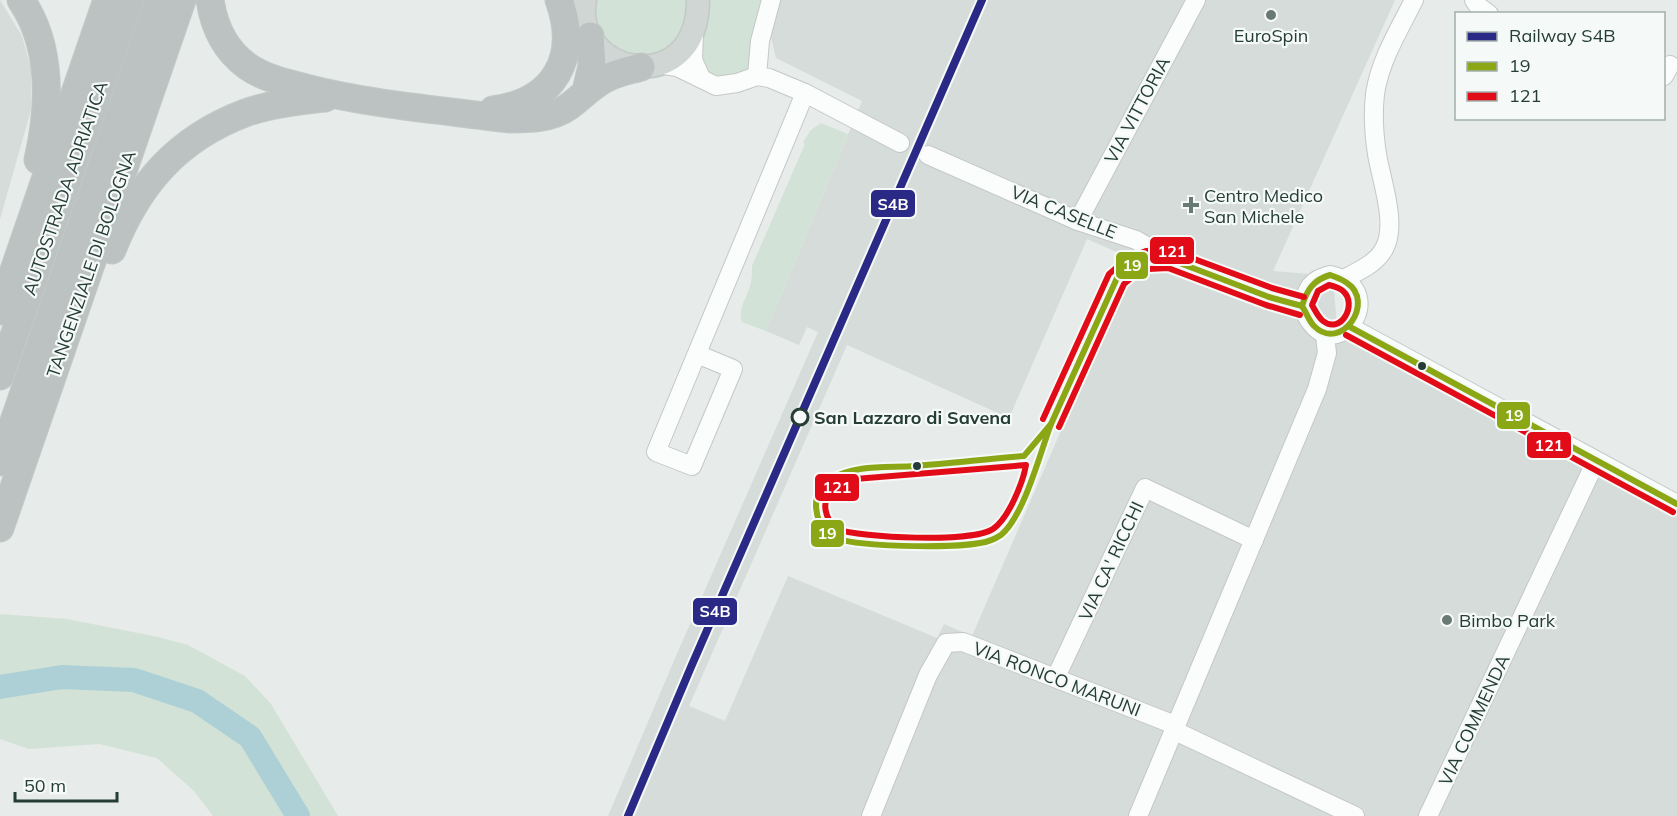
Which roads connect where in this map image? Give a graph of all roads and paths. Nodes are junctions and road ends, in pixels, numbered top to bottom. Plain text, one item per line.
1 (21, 0) edge
2 (107, 0) edge
3 (130, 0) edge
4 (159, 0) edge
5 (182, 0) edge
6 (210, 0) edge
7 (698, 0) edge
8 (771, 0) edge
9 (1196, 0) edge
10 (1414, 0) edge
11 (1474, 0) edge
12 (577, 2) edge
13 (1486, 12) edge
14 (694, 33) junction
15 (590, 36) junction
16 (649, 66) junction
17 (757, 76) junction
18 (701, 78) junction
19 (586, 91) junction
20 (805, 93) junction
21 (339, 96) junction
22 (462, 113) junction
23 (900, 143) dead end
24 (928, 155) dead end
25 (1078, 221) junction
26 (1370, 265) junction
27 (15, 270) junction
28 (1344, 279) junction
29 (1358, 302) junction
30 (1302, 306) junction
31 (0, 311) edge
32 (1350, 327) junction
33 (1325, 335) junction
34 (66, 338) junction
35 (697, 354) junction
36 (0, 376) edge
37 (1596, 461) junction
38 (0, 462) edge
39 (1677, 504) edge
40 (0, 528) edge
41 (1254, 540) junction
42 (1056, 677) junction
43 (1174, 728) junction
44 (871, 816) edge
45 (1138, 816) edge
46 (1355, 816) edge
47 (1428, 816) edge

1 - 27 highway
2 - 27 highway
3 - 36 highway, AUTOSTRADA ADRIATICA
4 - 38 highway, AUTOSTRADA ADRIATICA
5 - 34 highway, TANGENZIALE DI BOLOGNA
6 - 21 highway
7 - 14 main road
8 - 17 street
9 - 25 street, VIA VITTORIA
10 - 26 street
11 - 13 street
12 - 15 main road
12 - 22 highway
14 - 16 main road
14 - 18 street
15 - 16 main road
15 - 19 highway
16 - 18 street
16 - 19 highway
17 - 18 street
17 - 20 street
19 - 22 highway
20 - 23 street
20 - 35 street
21 - 22 highway
21 - 34 highway
24 - 25 street, VIA CASELLE
25 - 30 street, VIA CASELLE
26 - 28 street
26 - 29 street
27 - 31 highway
28 - 29 street
28 - 30 street
29 - 32 street
30 - 33 street
32 - 33 street
32 - 37 street
33 - 41 street
34 - 40 highway, TANGENZIALE DI BOLOGNA
35 - 35 street
37 - 39 street
37 - 47 street, VIA COMMENDA
41 - 42 street, VIA CA' RICCHI
41 - 43 street
42 - 43 street, VIA RONCO MARUNI
42 - 44 street, VIA RONCO MARUNI
43 - 45 street
43 - 46 street, VIA RONCO MARUNI

